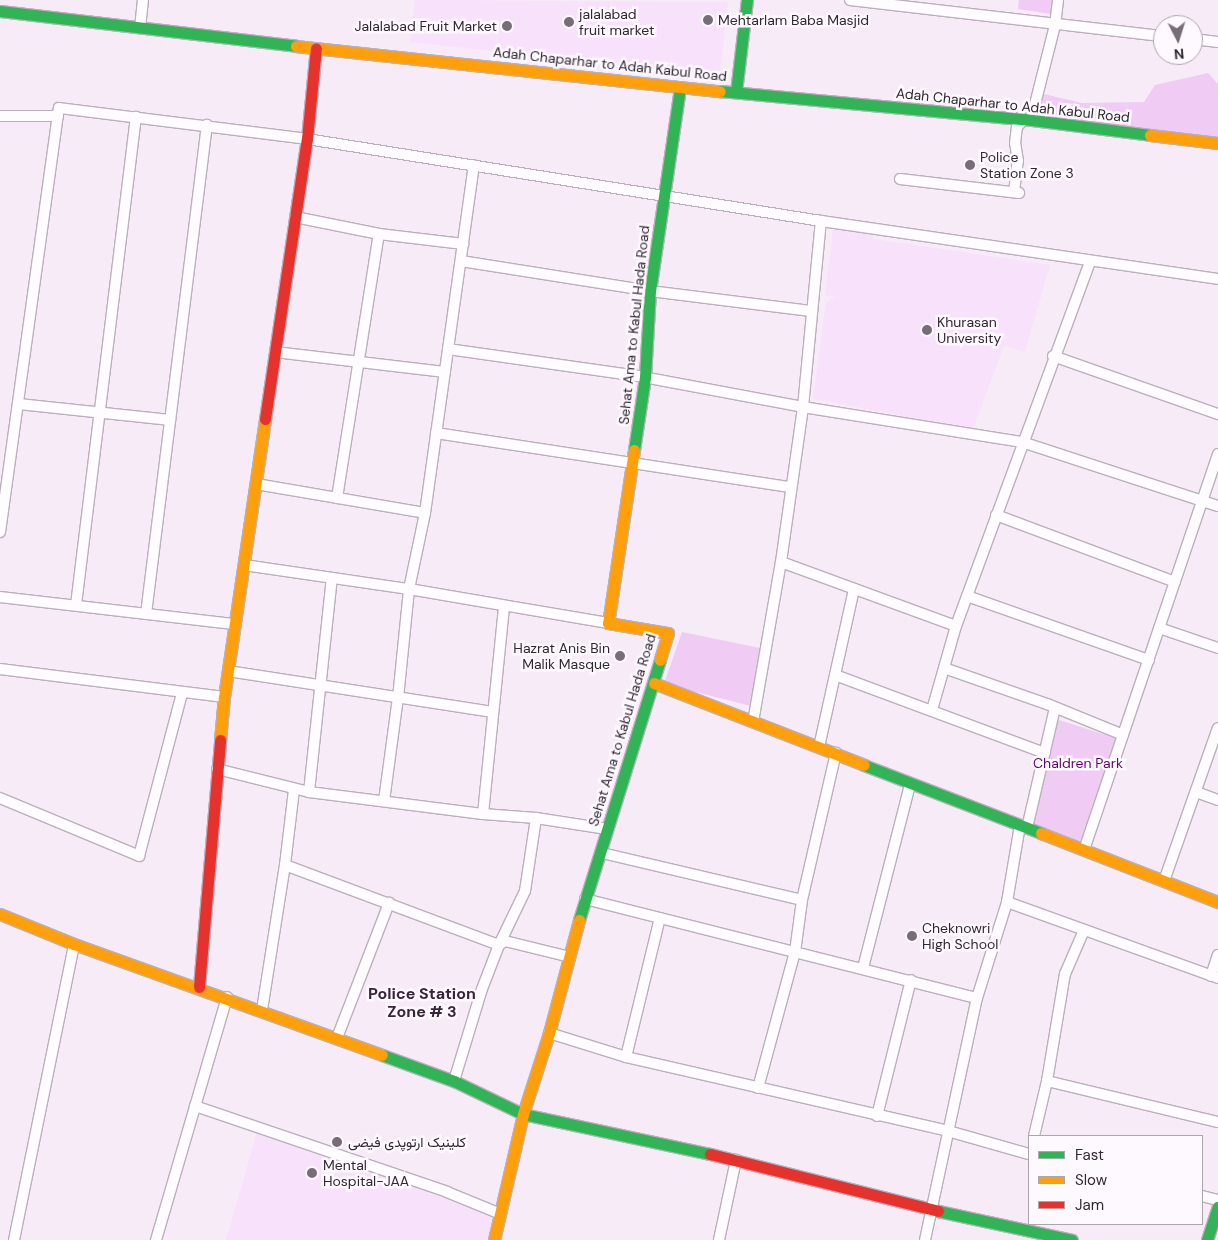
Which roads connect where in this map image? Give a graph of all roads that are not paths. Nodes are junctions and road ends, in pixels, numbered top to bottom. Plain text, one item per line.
1 (137, 0) edge
2 (143, 0) edge
3 (747, 0) edge
4 (850, 0) edge
5 (1058, 0) edge
6 (0, 11) edge
7 (1055, 25) junction
8 (137, 28) junction
9 (1153, 35) edge
10 (1203, 40) edge
11 (1218, 42) edge
12 (316, 48) junction
13 (680, 87) junction
14 (736, 92) junction
15 (0, 116) edge
16 (58, 116) junction
17 (136, 117) junction
18 (1027, 120) junction
19 (208, 125) junction
20 (307, 139) junction
21 (1218, 143) edge
22 (474, 164) junction
23 (900, 179) dead end
24 (665, 196) junction
25 (296, 217) junction
26 (821, 221) junction
27 (379, 234) junction
28 (463, 244) junction
29 (461, 261) junction
30 (1090, 261) junction
31 (1218, 279) edge
32 (650, 291) junction
33 (811, 311) junction
34 (448, 349) junction
35 (275, 352) junction
36 (1053, 356) junction
37 (358, 362) junction
38 (445, 372) junction
39 (645, 377) junction
40 (19, 404) junction
41 (803, 407) junction
42 (100, 413) junction
43 (1218, 414) edge
44 (170, 420) junction
45 (436, 433) junction
46 (1022, 442) junction
47 (1218, 454) edge
48 (632, 463) junction
49 (256, 484) junction
50 (790, 487) junction
51 (337, 498) junction
52 (1202, 500) junction
53 (1218, 506) edge
54 (425, 513) junction
55 (996, 516) junction
56 (0, 532) edge
57 (781, 562) junction
58 (244, 565) junction
59 (332, 578) junction
60 (1175, 582) junction
61 (409, 589) junction
62 (854, 589) junction
63 (967, 596) junction
64 (0, 597) edge
65 (76, 605) junction
66 (504, 606) junction
67 (146, 614) junction
68 (608, 623) junction
69 (235, 624) junction
70 (956, 626) junction
71 (1159, 628) junction
72 (1218, 648) edge
73 (1149, 660) junction
74 (944, 668) junction
75 (0, 669) edge
76 (228, 671) junction
77 (835, 675) junction
78 (654, 684) junction
79 (322, 686) junction
80 (182, 693) junction
81 (224, 697) junction
82 (398, 698) junction
83 (1055, 708) junction
84 (932, 710) junction
85 (493, 712) junction
86 (753, 722) junction
87 (1218, 728) edge
88 (1123, 735) junction
89 (819, 747) junction
90 (836, 753) junction
91 (1044, 753) junction
92 (217, 769) junction
93 (910, 785) junction
94 (294, 790) junction
95 (309, 792) junction
96 (1196, 792) junction
97 (0, 798) edge
98 (1218, 800) edge
99 (384, 801) junction
100 (483, 814) junction
101 (536, 818) junction
102 (1023, 827) junction
103 (607, 829) junction
104 (1084, 850) junction
105 (602, 853) junction
106 (285, 865) junction
107 (1164, 881) junction
108 (585, 899) junction
109 (802, 900) junction
110 (1007, 902) junction
111 (1218, 902) edge
112 (389, 903) junction
113 (0, 914) edge
114 (660, 918) junction
115 (1084, 930) junction
116 (74, 944) junction
117 (498, 945) junction
118 (795, 952) junction
119 (1218, 955) edge
120 (570, 957) junction
121 (863, 968) junction
122 (1214, 977) edge
123 (911, 980) junction
124 (199, 987) junction
125 (227, 997) junction
126 (977, 998) junction
127 (262, 1010) junction
128 (549, 1033) junction
129 (337, 1038) junction
130 (626, 1057) junction
131 (454, 1081) junction
132 (1047, 1081) junction
133 (758, 1088) junction
134 (195, 1106) junction
135 (523, 1114) junction
136 (877, 1116) junction
137 (1218, 1122) edge
138 (948, 1131) junction
139 (1034, 1135) edge
140 (1028, 1154) edge
141 (736, 1160) junction
142 (1203, 1196) edge
143 (1218, 1200) edge
144 (1218, 1207) edge
145 (930, 1209) junction
146 (501, 1214) junction
147 (14, 1240) edge
148 (156, 1240) edge
149 (494, 1240) edge
150 (718, 1240) edge
151 (925, 1240) edge
152 (1072, 1240) edge
153 (1207, 1240) edge

1 - 8 street
2 - 8 street
3 - 14 main road
4 - 7 street
5 - 7 street
6 - 8 main road, Adah Chaparhar to Adah Kabul Road
7 - 9 street
7 - 18 street
8 - 12 main road, Adah Chaparhar to Adah Kabul Road
10 - 11 street
12 - 13 main road, Adah Chaparhar to Adah Kabul Road
12 - 20 main road
13 - 14 main road, Adah Chaparhar to Adah Kabul Road
13 - 24 main road, Sehat Ama to Kabul Hada Road
14 - 18 main road, Adah Chaparhar to Adah Kabul Road
15 - 16 street
16 - 17 street
16 - 40 street
17 - 19 street
17 - 42 street
18 - 21 main road, Adah Chaparhar to Adah Kabul Road
18 - 23 street
19 - 20 street
19 - 44 street
20 - 22 street
20 - 25 main road
22 - 24 street
22 - 28 street
24 - 26 street
24 - 32 main road, Sehat Ama to Kabul Hada Road
25 - 27 street
25 - 35 main road
26 - 30 street
26 - 33 street
27 - 28 street
27 - 37 street
28 - 29 street
29 - 32 street
29 - 34 street
30 - 31 street
30 - 36 street
32 - 33 street
32 - 39 main road, Sehat Ama to Kabul Hada Road
33 - 41 street
34 - 38 street
34 - 39 street
35 - 37 street
35 - 49 main road
36 - 43 street
36 - 46 street
37 - 38 street
37 - 51 street
38 - 45 street
39 - 41 street
39 - 48 main road, Sehat Ama to Kabul Hada Road
40 - 42 street
40 - 56 street
41 - 46 street
41 - 50 street
42 - 44 street
42 - 65 street
44 - 67 street
45 - 48 street
45 - 54 street
46 - 52 street
46 - 55 street
47 - 52 street
48 - 50 street
48 - 68 main road, Sehat Ama to Kabul Hada Road
49 - 51 street
49 - 58 main road
50 - 57 street
51 - 54 street
52 - 53 street
52 - 60 street
54 - 61 street
55 - 60 street
55 - 63 street
57 - 62 street
57 - 86 street
58 - 59 street
58 - 69 main road
59 - 61 street
59 - 79 street
60 - 71 street
61 - 66 street
61 - 82 street
62 - 70 street
62 - 77 street
63 - 70 street
63 - 73 street
64 - 65 street
65 - 67 street
66 - 68 street
66 - 85 street
67 - 69 street
68 - 78 main road, Sehat Ama to Kabul Hada Road
69 - 76 main road
70 - 74 street
71 - 72 street
71 - 73 street
73 - 88 street
74 - 83 street
74 - 84 street
75 - 80 street
76 - 79 street
76 - 81 main road
77 - 84 street
77 - 89 street
78 - 86 main road
78 - 103 main road, Sehat Ama to Kabul Hada Road
79 - 82 street
79 - 95 street
80 - 81 street
80 - 97 street
81 - 92 main road
82 - 85 street
82 - 99 street
83 - 88 street
83 - 91 street
84 - 91 street
85 - 100 street
86 - 89 main road
87 - 96 street
88 - 104 street
89 - 90 main road
90 - 93 main road
90 - 109 street
91 - 102 street
92 - 94 street
92 - 124 main road
93 - 102 main road
93 - 121 street
94 - 95 street
94 - 106 street
95 - 99 street
96 - 98 street
96 - 107 street
99 - 100 street
100 - 101 street
101 - 103 street
101 - 117 street
102 - 104 main road
102 - 110 street
103 - 105 main road, Sehat Ama to Kabul Hada Road
104 - 107 main road
105 - 108 main road, Sehat Ama to Kabul Hada Road
105 - 109 street
106 - 112 street
106 - 127 street
107 - 111 main road
108 - 114 street
108 - 120 main road, Sehat Ama to Kabul Hada Road
109 - 118 street
110 - 115 street
110 - 126 street
112 - 117 street
112 - 129 street
113 - 116 main road
114 - 118 street
114 - 130 street
115 - 122 street
115 - 132 street
116 - 124 main road
116 - 147 street
117 - 120 street
117 - 131 street
118 - 121 street
118 - 133 street
119 - 122 street
120 - 128 main road, Sehat Ama to Kabul Hada Road
121 - 123 street
123 - 126 street
123 - 136 street
124 - 125 main road
125 - 127 main road
125 - 134 street
126 - 138 street
127 - 129 main road
128 - 130 street
128 - 135 main road, Sehat Ama to Kabul Hada Road
129 - 131 main road
130 - 133 street
131 - 135 main road
132 - 137 street
132 - 139 street
133 - 136 street
134 - 146 street
134 - 148 street
135 - 141 main road
135 - 146 main road, Sehat Ama to Kabul Hada Road
136 - 138 street
138 - 140 street
138 - 145 street
141 - 145 main road
141 - 150 street
142 - 143 street
144 - 153 main road
145 - 151 street
145 - 152 main road
146 - 149 main road, Sehat Ama to Kabul Hada Road

